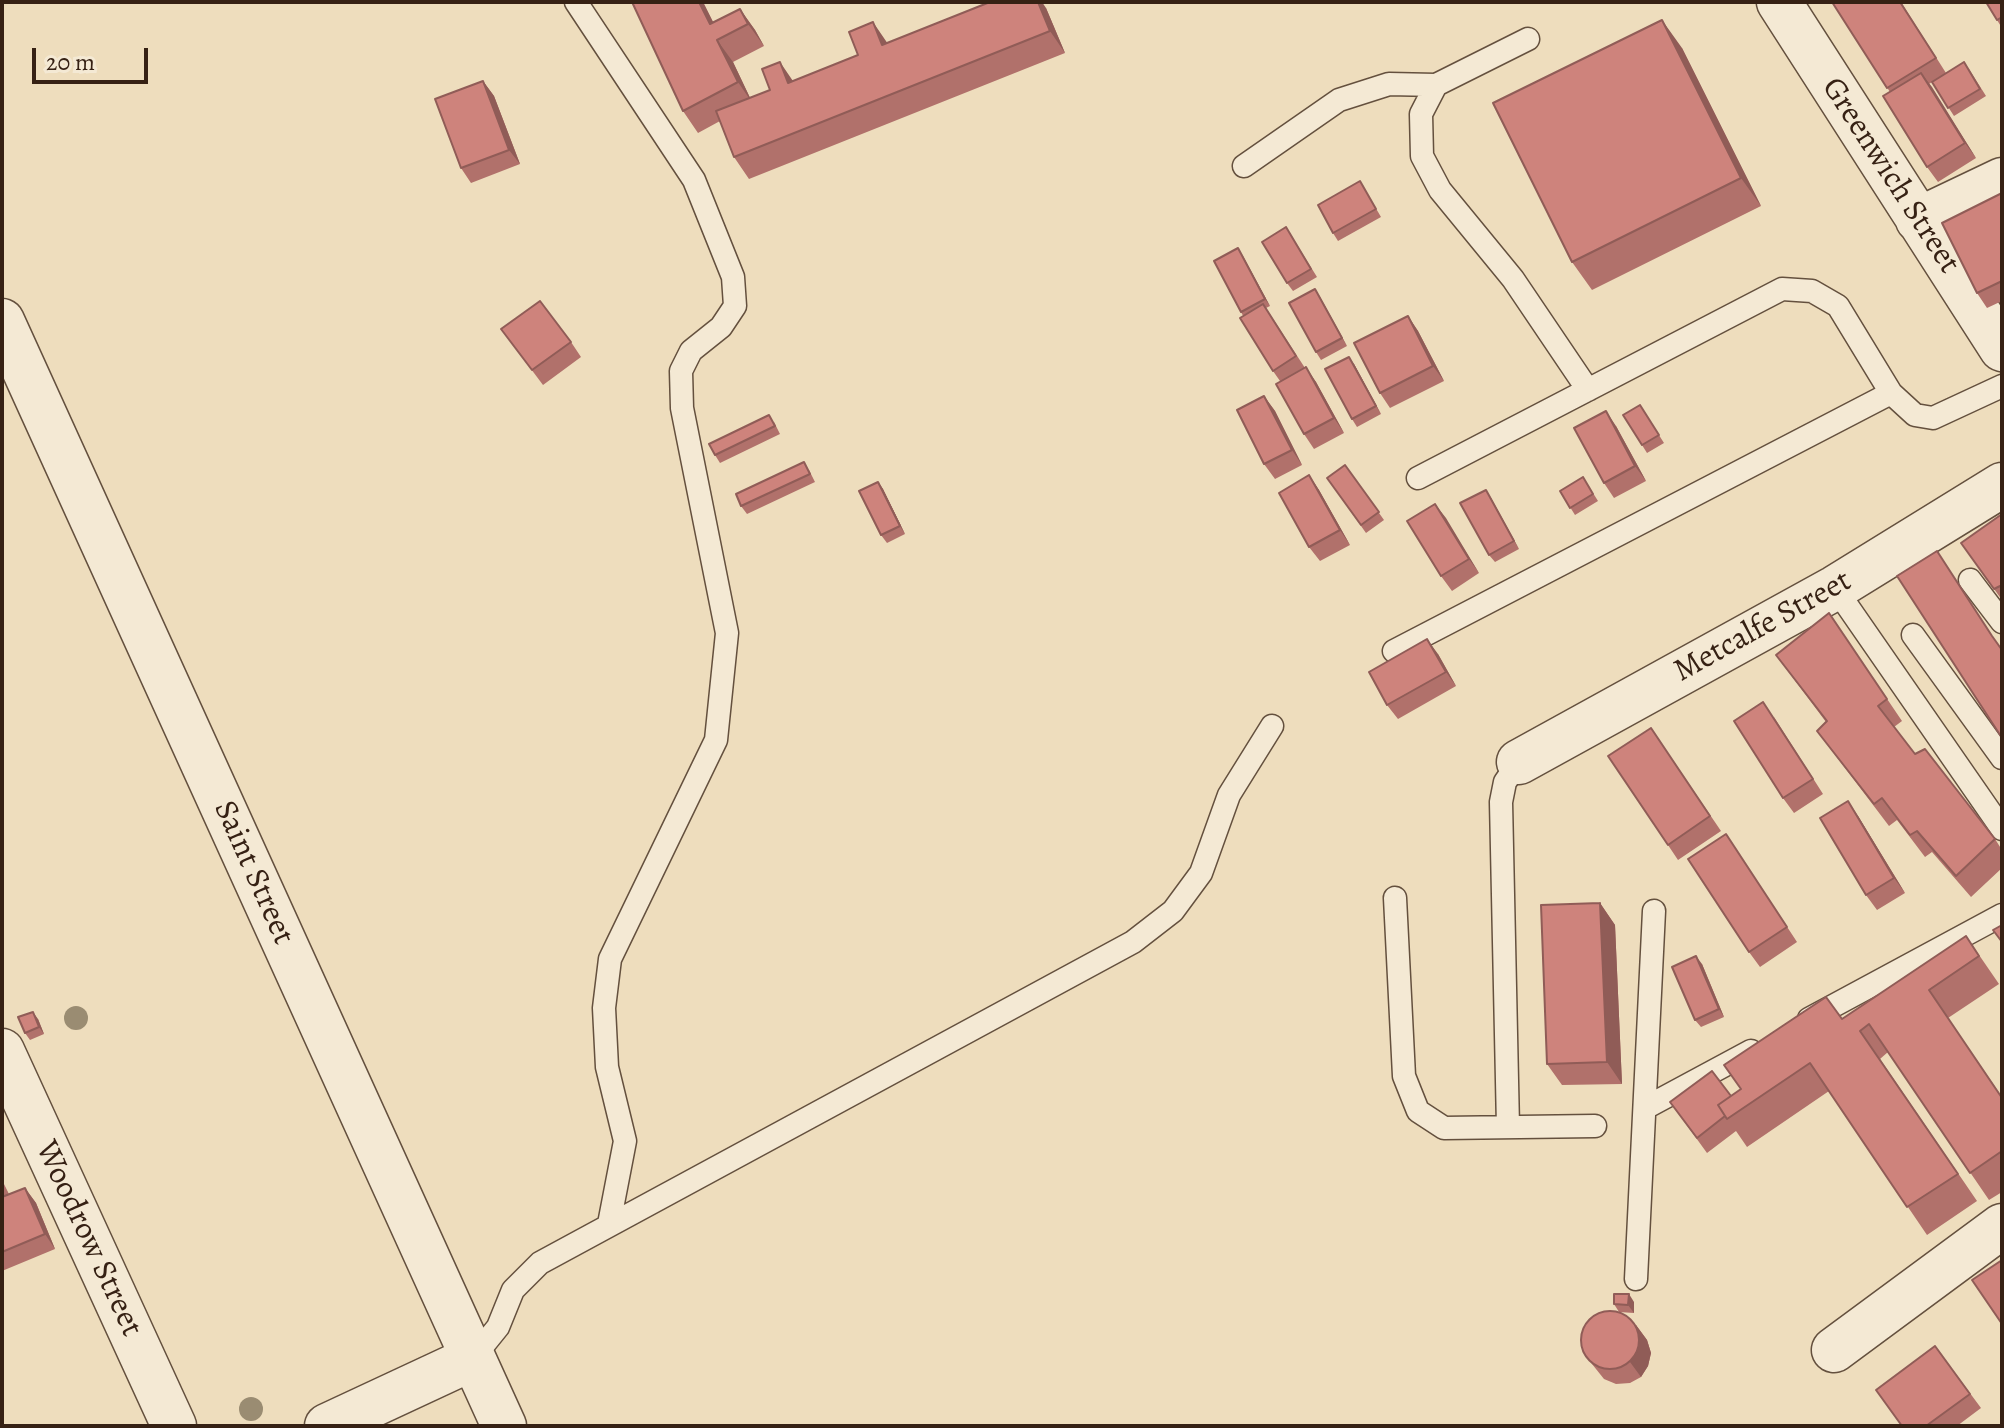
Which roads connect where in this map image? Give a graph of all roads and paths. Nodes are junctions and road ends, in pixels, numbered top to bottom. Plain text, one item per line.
1 (576, 2) edge
2 (1779, 2) edge
3 (1528, 39) dead end
4 (1436, 85) junction
5 (1244, 166) dead end
6 (2002, 180) edge
7 (1918, 220) junction
8 (2, 321) edge
9 (2002, 349) edge
10 (2002, 386) edge
11 (1588, 390) junction
12 (1891, 393) junction
13 (1418, 478) dead end
14 (2002, 485) edge
15 (1970, 580) edge
16 (1835, 588) junction
17 (2002, 622) edge
18 (1913, 635) dead end
19 (1394, 651) dead end
20 (1272, 726) dead end
21 (2002, 758) edge
22 (1519, 762) joint
23 (2002, 829) edge
24 (1395, 898) dead end
25 (1654, 911) dead end
26 (2002, 915) edge
27 (2, 1051) edge
28 (1645, 1108) junction
29 (1595, 1126) dead end
30 (1508, 1127) junction
31 (609, 1224) junction
32 (2002, 1226) edge
33 (1636, 1279) dead end
34 (1834, 1350) dead end
35 (473, 1358) junction
36 (174, 1426) edge
37 (327, 1426) edge
38 (504, 1426) edge

1 - 31 lane
2 - 7 street, Greenwich Street
3 - 4 lane
4 - 5 lane
4 - 11 lane
6 - 7 street
7 - 9 street, Greenwich Street
8 - 35 street, Saint Street
10 - 12 lane
11 - 12 lane
11 - 13 lane
12 - 19 lane
14 - 16 street, Metcalfe Street
15 - 17 lane
16 - 22 street, Metcalfe Street
16 - 23 lane
18 - 21 lane
20 - 31 lane
22 - 30 lane
24 - 30 lane
25 - 28 lane
26 - 28 lane
27 - 36 street, Woodrow Street
28 - 33 lane
29 - 30 lane
31 - 35 lane
32 - 34 street
35 - 37 street
35 - 38 street, Saint Street

